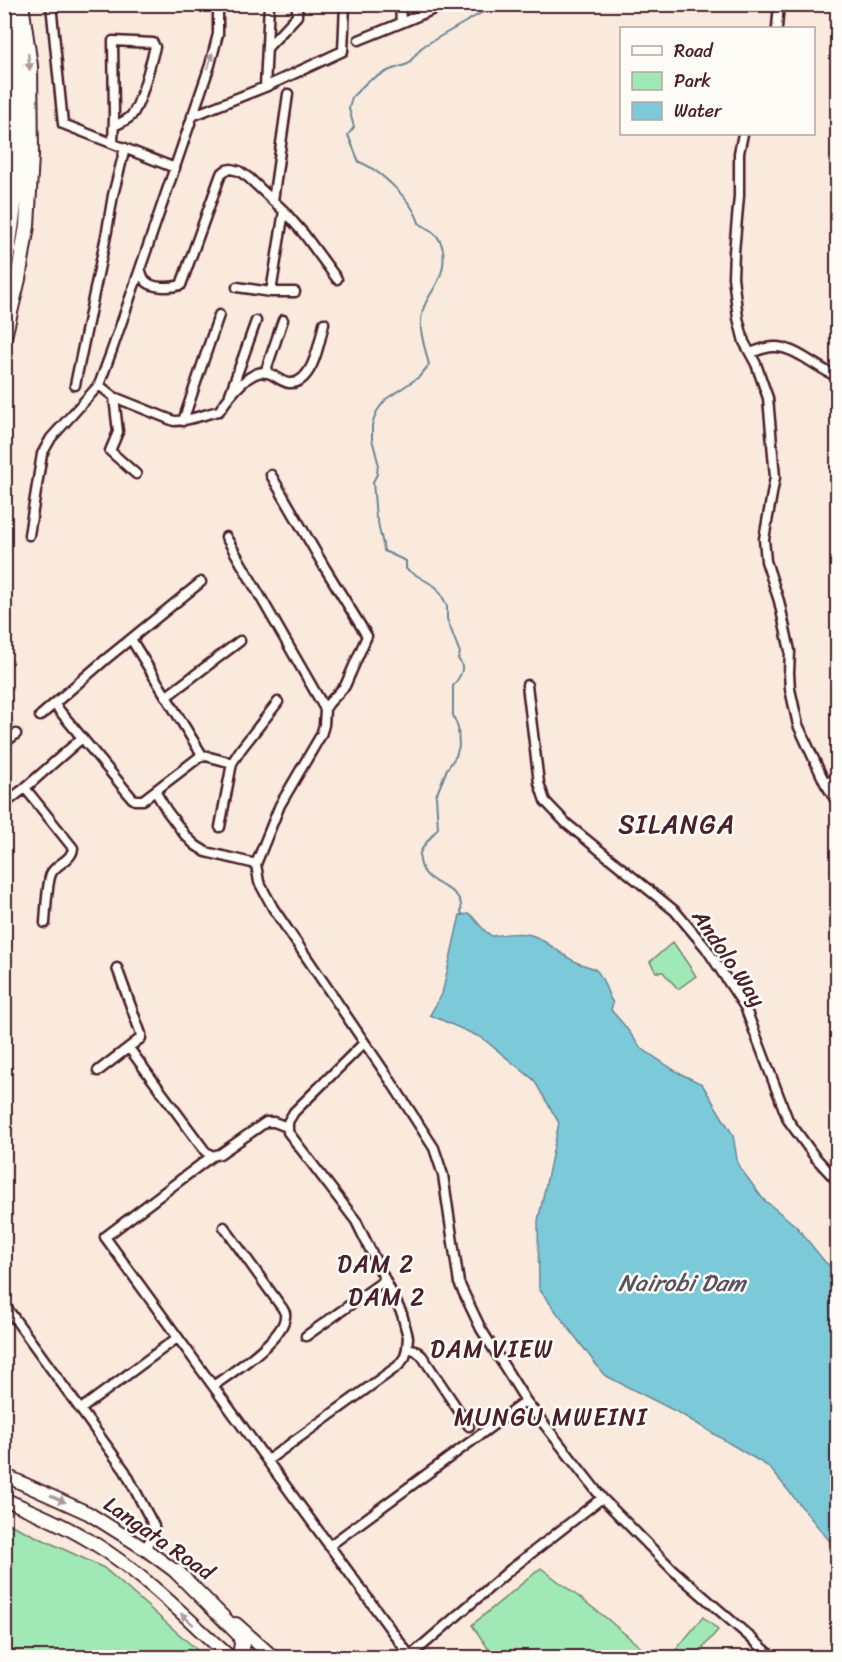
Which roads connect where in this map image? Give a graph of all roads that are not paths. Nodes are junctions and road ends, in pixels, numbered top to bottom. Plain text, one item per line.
1 (8, 4) edge
2 (21, 4) edge
3 (51, 4) edge
4 (218, 4) edge
5 (269, 4) edge
6 (297, 4) edge
7 (345, 4) edge
8 (400, 4) edge
9 (446, 4) edge
10 (779, 4) edge
11 (401, 23) junction
12 (777, 27) edge
13 (359, 40) dead end
14 (267, 48) junction
15 (265, 87) junction
16 (288, 94) dead end
17 (192, 116) junction
18 (114, 126) junction
19 (743, 135) edge
20 (113, 143) junction
21 (125, 148) junction
22 (175, 168) junction
23 (273, 201) junction
24 (284, 212) junction
25 (140, 269) junction
26 (4, 271) edge
27 (337, 279) dead end
28 (237, 287) dead end
29 (271, 291) junction
30 (295, 292) dead end
31 (219, 315) dead end
32 (283, 320) dead end
33 (256, 321) dead end
34 (324, 323) dead end
35 (4, 337) edge
36 (750, 353) junction
37 (265, 373) junction
38 (837, 377) edge
39 (75, 385) dead end
40 (99, 385) junction
41 (230, 395) junction
42 (114, 397) junction
43 (183, 421) junction
44 (136, 474) dead end
45 (271, 475) dead end
46 (29, 535) dead end
47 (226, 537) dead end
48 (201, 582) dead end
49 (130, 639) junction
50 (240, 641) dead end
51 (526, 685) dead end
52 (167, 696) junction
53 (278, 702) dead end
54 (54, 704) junction
55 (325, 710) junction
56 (40, 716) dead end
57 (16, 734) dead end
58 (82, 738) junction
59 (4, 743) edge
60 (202, 755) junction
61 (232, 764) junction
62 (837, 778) edge
63 (825, 783) junction
64 (25, 788) junction
65 (155, 791) junction
66 (4, 804) edge
67 (837, 804) edge
68 (220, 827) dead end
69 (256, 864) junction
70 (45, 923) dead end
71 (117, 968) dead end
72 (364, 1043) junction
73 (129, 1048) junction
74 (98, 1071) dead end
75 (288, 1127) junction
76 (212, 1156) junction
77 (837, 1182) edge
78 (224, 1227) dead end
79 (385, 1280) junction
80 (4, 1304) edge
81 (306, 1336) dead end
82 (177, 1338) junction
83 (407, 1348) junction
84 (213, 1386) junction
85 (526, 1401) junction
86 (81, 1409) junction
87 (469, 1426) dead end
88 (268, 1460) junction
89 (4, 1475) edge
90 (602, 1498) junction
91 (4, 1499) edge
92 (329, 1546) junction
93 (145, 1549) junction
94 (176, 1571) junction
95 (409, 1657) edge
96 (231, 1658) edge
97 (240, 1658) edge
98 (274, 1658) edge
99 (774, 1658) edge

1 - 26 main road
2 -> 35 main road
3 - 20 street
17 -> 4 street
5 - 14 street
6 - 14 street
7 - 15 street
8 - 11 street
9 - 11 street
10 - 12 street
11 - 13 street
14 - 15 street
15 - 17 street
16 - 23 street
17 - 22 street
18 - 18 street
18 - 20 street
19 - 36 street
20 - 21 street
21 - 22 street
21 - 39 street
22 - 25 street
23 - 24 street
23 - 25 street
24 - 27 street
24 - 29 street
25 - 40 street
28 - 29 street
29 - 30 street
31 - 43 street
32 - 37 street
33 - 41 street
34 - 37 street
36 - 38 street
36 - 63 street
37 - 41 street
40 - 42 street
40 - 46 street
41 - 43 street
42 - 43 street
42 - 44 street
45 - 55 street
47 - 55 street
48 - 49 street
49 - 52 street
49 - 54 street
50 - 52 street
51 - 77 street, Andolo Way
52 - 60 street
53 - 61 street
54 - 56 street
54 - 58 street
55 - 69 street
57 - 59 street
58 - 64 street
58 - 65 street
60 - 61 street
60 - 65 street
61 - 68 street
62 - 63 street
63 - 67 street
64 - 66 street
64 - 70 street
65 - 69 street
69 - 72 street
71 - 73 street
72 - 75 street
72 - 85 street
73 - 74 street
73 - 76 street
75 - 76 street
75 - 79 street
76 - 82 street
78 - 84 street
79 - 81 street
79 - 83 street
80 - 86 street
82 - 84 street
82 - 86 street
83 - 87 street
83 - 88 street
84 - 88 street
85 - 90 street
85 - 92 street
86 - 93 street
88 - 92 street
89 -> 93 main road, Langata Road
90 - 95 street
90 - 99 street
96 -> 91 main road, Langata Road
92 - 95 street
93 - 94 main road, Langata Road
94 - 97 main road
94 - 98 main road, Langata Road

